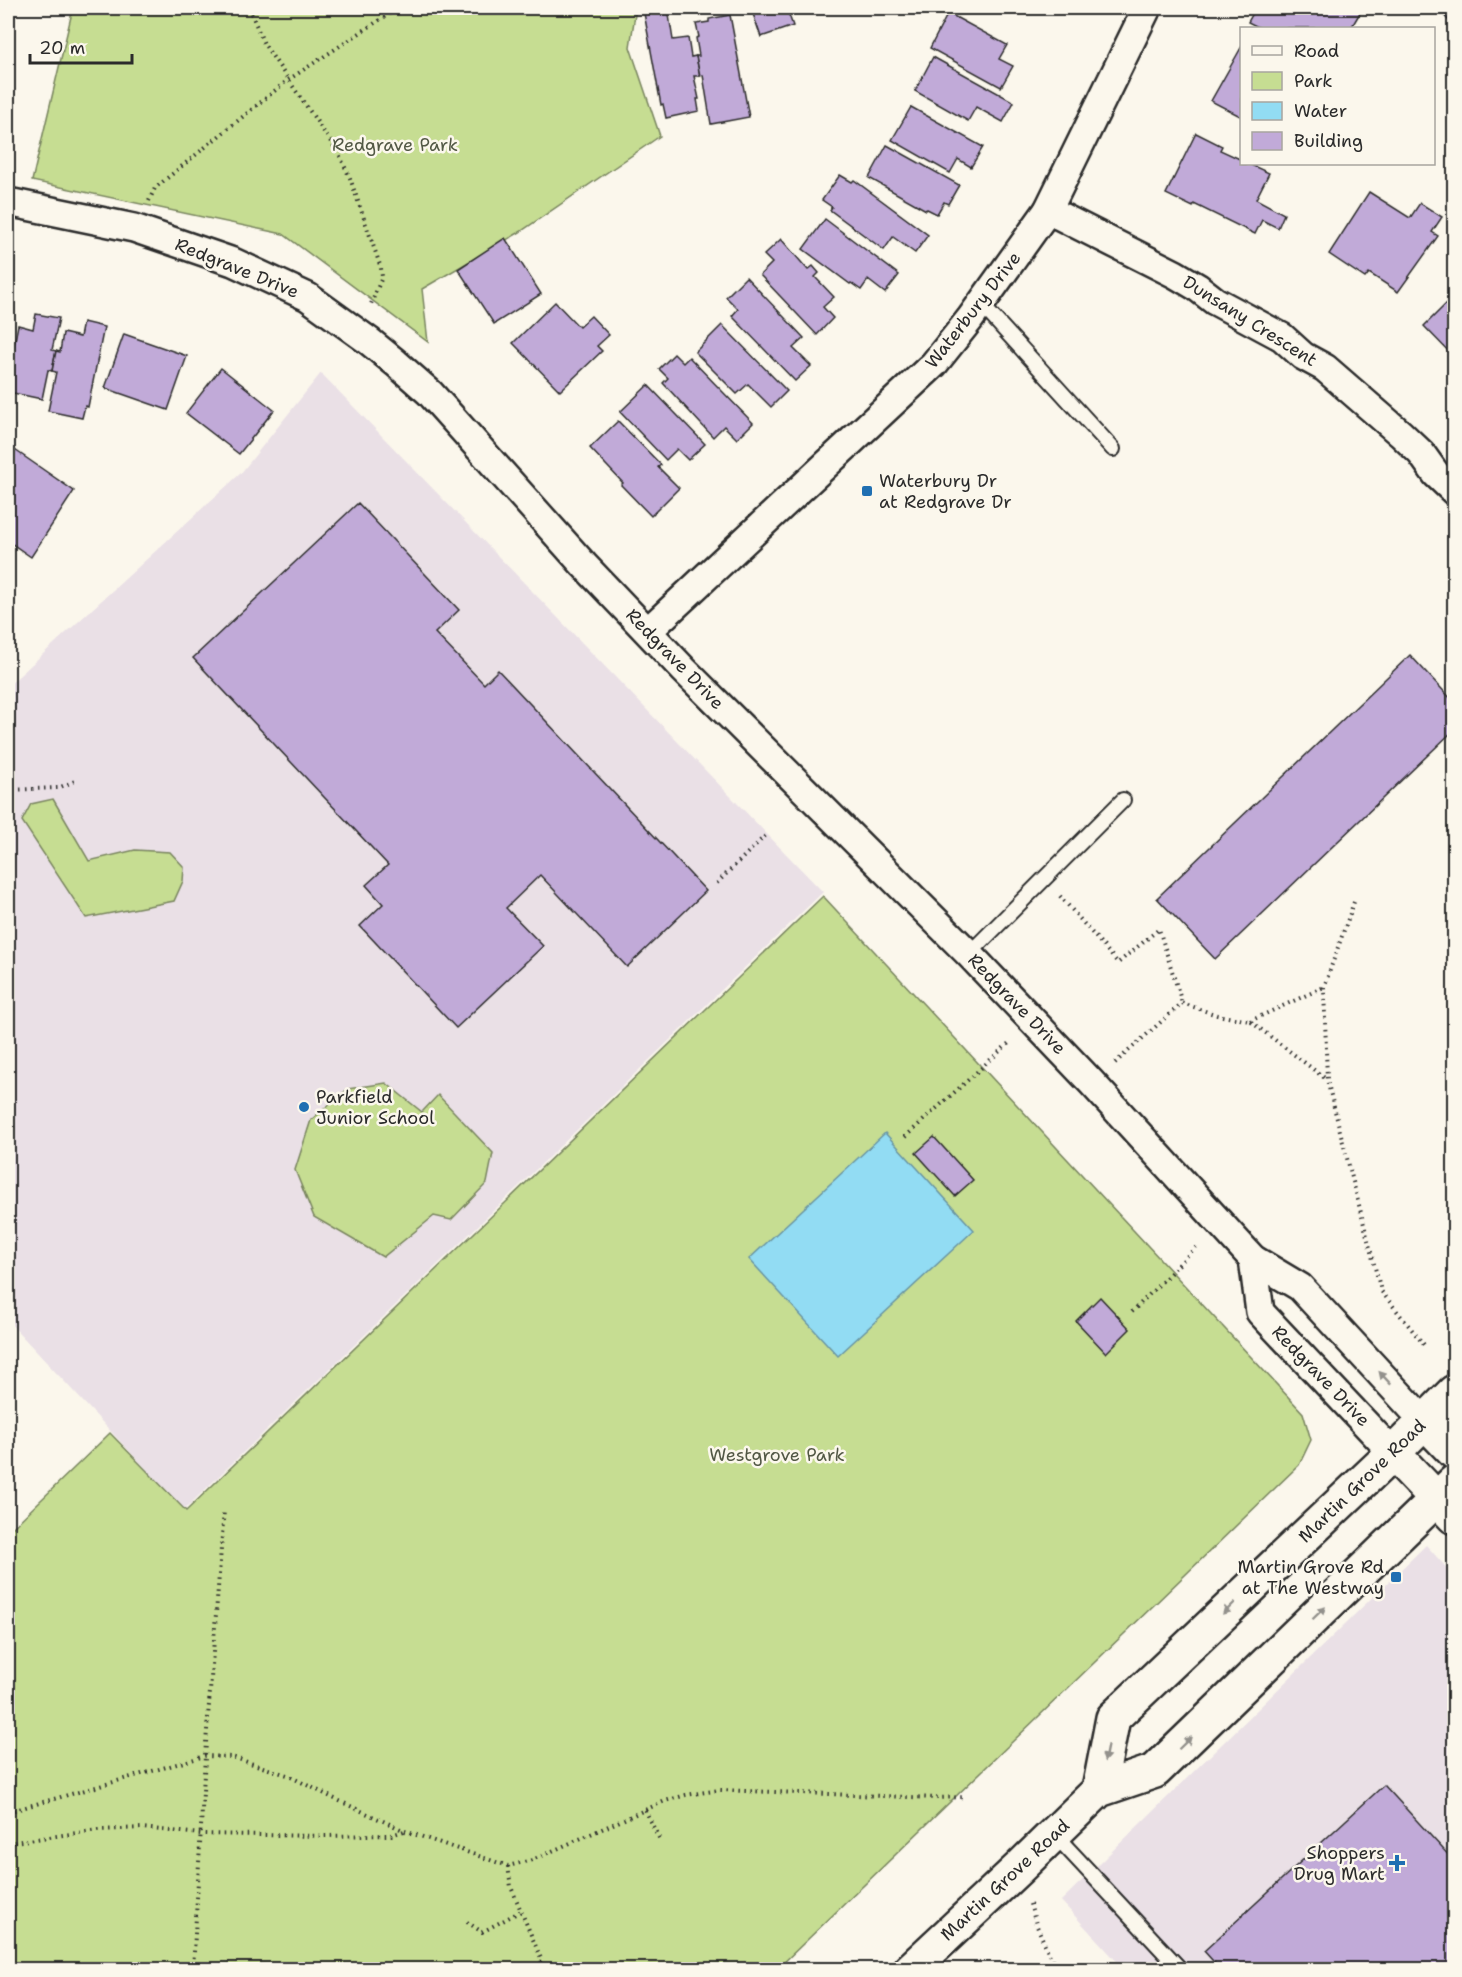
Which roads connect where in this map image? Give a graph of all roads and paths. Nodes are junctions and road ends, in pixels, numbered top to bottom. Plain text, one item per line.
1 (249, 8) edge
2 (398, 8) edge
3 (1147, 8) edge
4 (288, 80) junction
5 (8, 202) edge
6 (1048, 210) junction
7 (134, 228) junction
8 (981, 304) junction
9 (360, 335) junction
10 (1113, 448) dead end
11 (1455, 491) edge
12 (648, 631) junction
13 (75, 781) dead end
14 (8, 790) edge
15 (1123, 801) dead end
16 (768, 833) dead end
17 (1045, 878) junction
18 (717, 883) dead end
19 (1354, 902) dead end
20 (969, 954) junction
21 (1323, 987) junction
22 (1182, 1003) junction
23 (1250, 1021) junction
24 (1033, 1022) junction
25 (1327, 1080) junction
26 (1092, 1083) junction
27 (905, 1137) dead end
28 (1220, 1223) junction
29 (1253, 1259) junction
30 (1132, 1312) dead end
31 (1425, 1346) dead end
32 (1455, 1392) edge
33 (1424, 1420) junction
34 (1455, 1452) edge
35 (1393, 1453) junction
36 (1449, 1500) edge
37 (224, 1510) dead end
38 (205, 1756) junction
39 (1099, 1790) junction
40 (966, 1797) dead end
41 (645, 1810) junction
42 (8, 1812) edge
43 (405, 1831) junction
44 (201, 1834) junction
45 (1054, 1834) junction
46 (661, 1842) dead end
47 (8, 1843) edge
48 (508, 1866) junction
49 (1019, 1868) junction
50 (521, 1911) junction
51 (467, 1922) dead end
52 (193, 1970) edge
53 (537, 1970) edge
54 (909, 1970) edge
55 (1056, 1970) edge
56 (1181, 1970) edge

1 - 4 path
2 - 4 path
3 - 6 street, Waterbury Drive
4 - 7 path
4 - 9 path
5 - 7 street, Redgrave Drive
6 - 8 street, Waterbury Drive
6 - 11 street, Dunsany Crescent
7 - 9 street, Redgrave Drive
8 - 10 lane
8 - 12 street, Waterbury Drive
9 - 12 street, Redgrave Drive
12 - 20 street, Redgrave Drive
13 - 14 path
15 - 17 lane
16 - 18 path
17 - 20 lane
17 - 22 path
19 - 21 path
20 - 24 street, Redgrave Drive
21 - 23 path
21 - 25 path
22 - 23 path
22 - 26 path
23 - 25 path
24 - 26 street, Redgrave Drive
24 - 27 path
25 - 31 path
26 - 28 street, Redgrave Drive
28 - 29 street, Redgrave Drive
28 - 30 path
33 -> 29 street, Redgrave Drive
29 - 35 street, Redgrave Drive
32 - 33 main road, Martin Grove Road
33 - 34 main road
33 - 35 main road, Martin Grove Road
35 - 36 main road
35 -> 39 main road, Martin Grove Road
39 -> 36 main road, Martin Grove Road
37 - 38 path
38 - 42 path
38 - 43 path
38 - 44 path
39 - 45 main road, Martin Grove Road
40 - 41 path
41 - 46 path
41 - 48 path
43 - 44 path
43 - 48 path
44 - 47 path
44 - 52 path
45 - 49 main road, Martin Grove Road
45 - 56 lane
48 - 50 path
49 - 54 main road, Martin Grove Road
49 - 55 path
50 - 51 path
50 - 53 path

